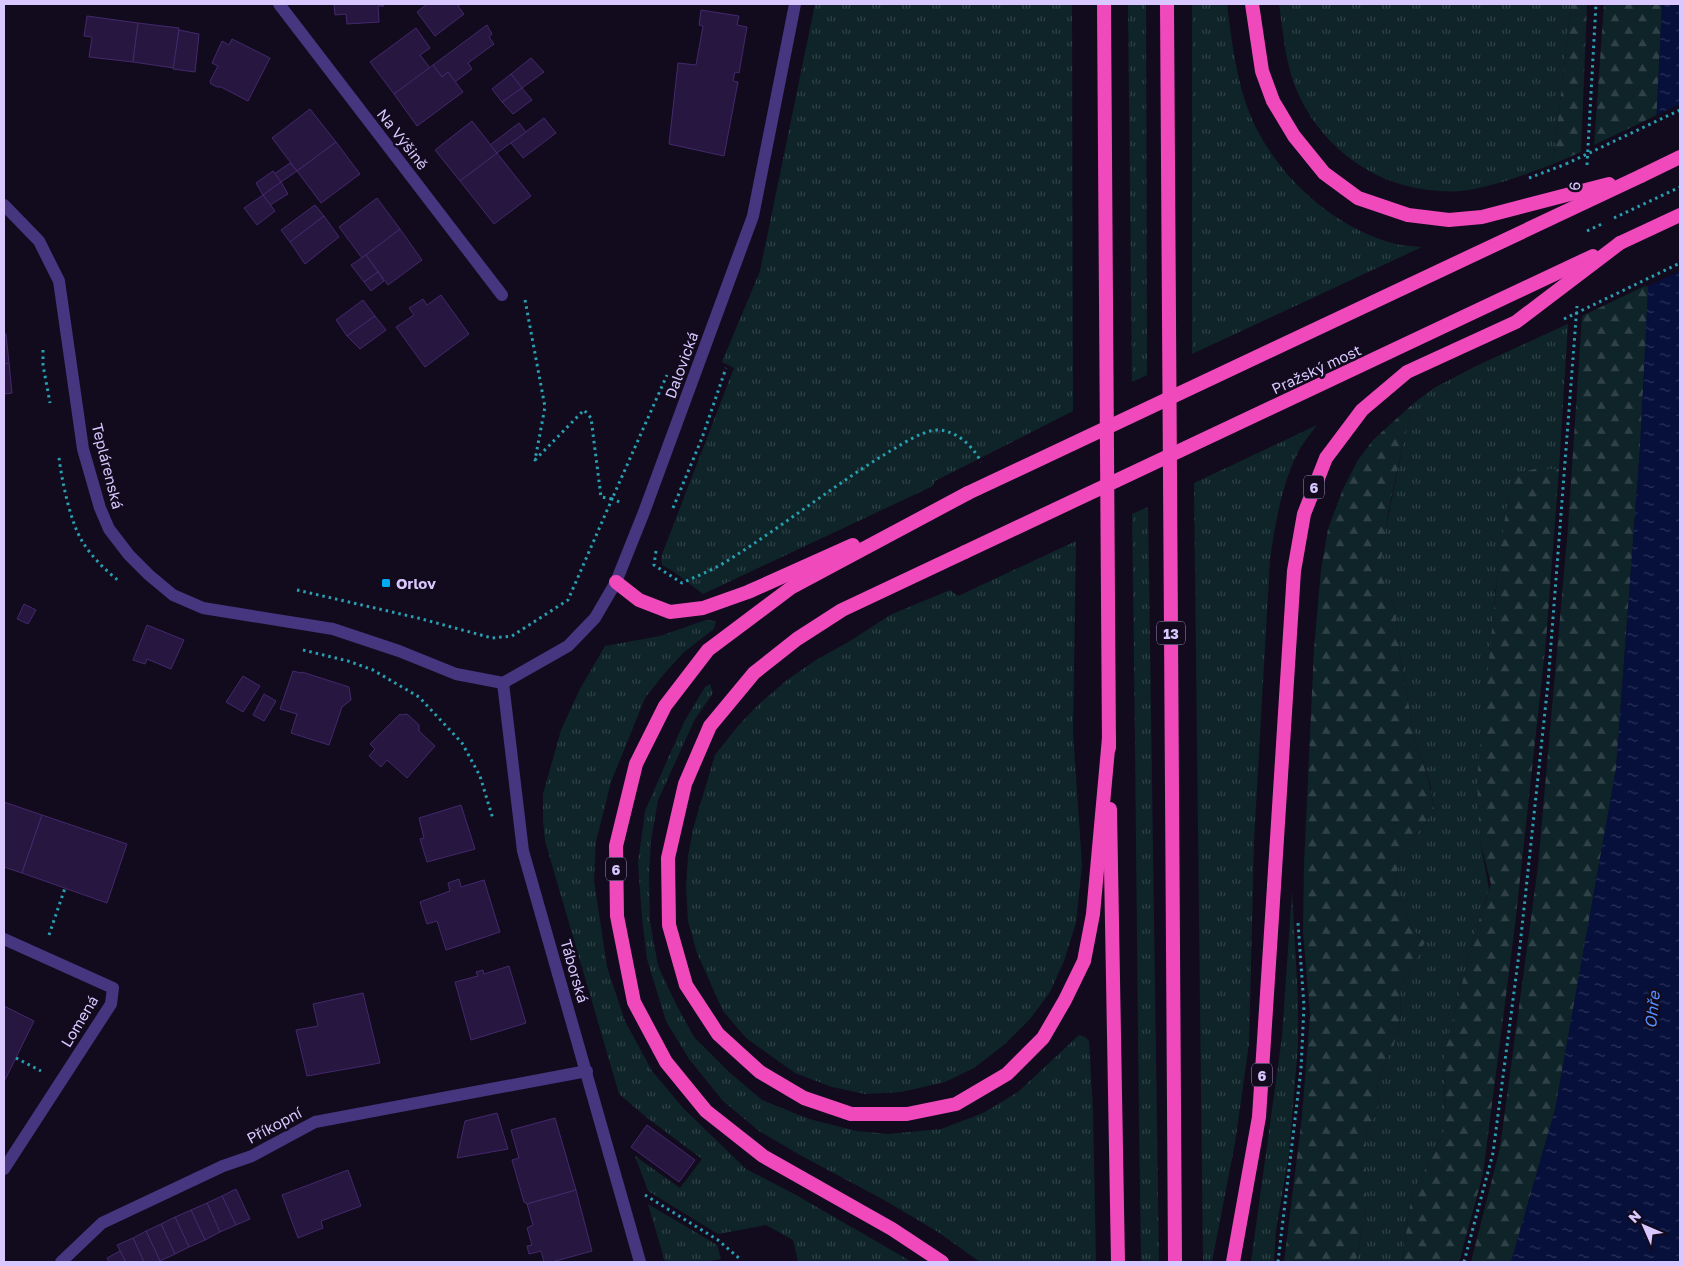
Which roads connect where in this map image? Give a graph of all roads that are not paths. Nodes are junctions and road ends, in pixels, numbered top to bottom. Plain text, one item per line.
1 (279, 4) edge
2 (795, 4) edge
3 (1097, 4) edge
4 (1104, 4) edge
5 (1167, 4) edge
6 (1252, 4) edge
7 (1105, 55) junction
8 (1680, 158) edge
9 (1641, 176) junction
10 (4, 205) edge
11 (1680, 215) edge
12 (1620, 243) junction
13 (502, 295) road end
14 (968, 493) junction
15 (616, 582) junction
16 (503, 683) junction
17 (1109, 738) junction
18 (4, 940) edge
19 (587, 1071) junction
20 (4, 1169) edge
21 (61, 1262) edge
22 (640, 1262) edge
23 (942, 1262) edge
24 (1118, 1262) edge
25 (1175, 1262) edge
26 (1233, 1262) edge

1 - 13 street, Na Výšině
2 - 15 street, Dalovická
3 - 7 highway
4 - 7 highway
5 - 25 highway, 13
6 - 9 highway, bridge
7 - 17 highway
8 - 9 highway, 6
9 - 14 highway, 6, bridge
10 - 16 street, Teplárenská
11 - 12 highway, Pražský most / 6
12 - 17 highway, Pražský most / 6, bridge
12 - 26 highway, 6, bridge
14 - 15 highway
14 - 23 highway, 6
15 - 16 street, Dalovická
16 - 19 street, Táborská
17 - 24 highway
18 - 20 street, Lomená
19 - 21 street, Příkopní
19 - 22 street, Táborská

